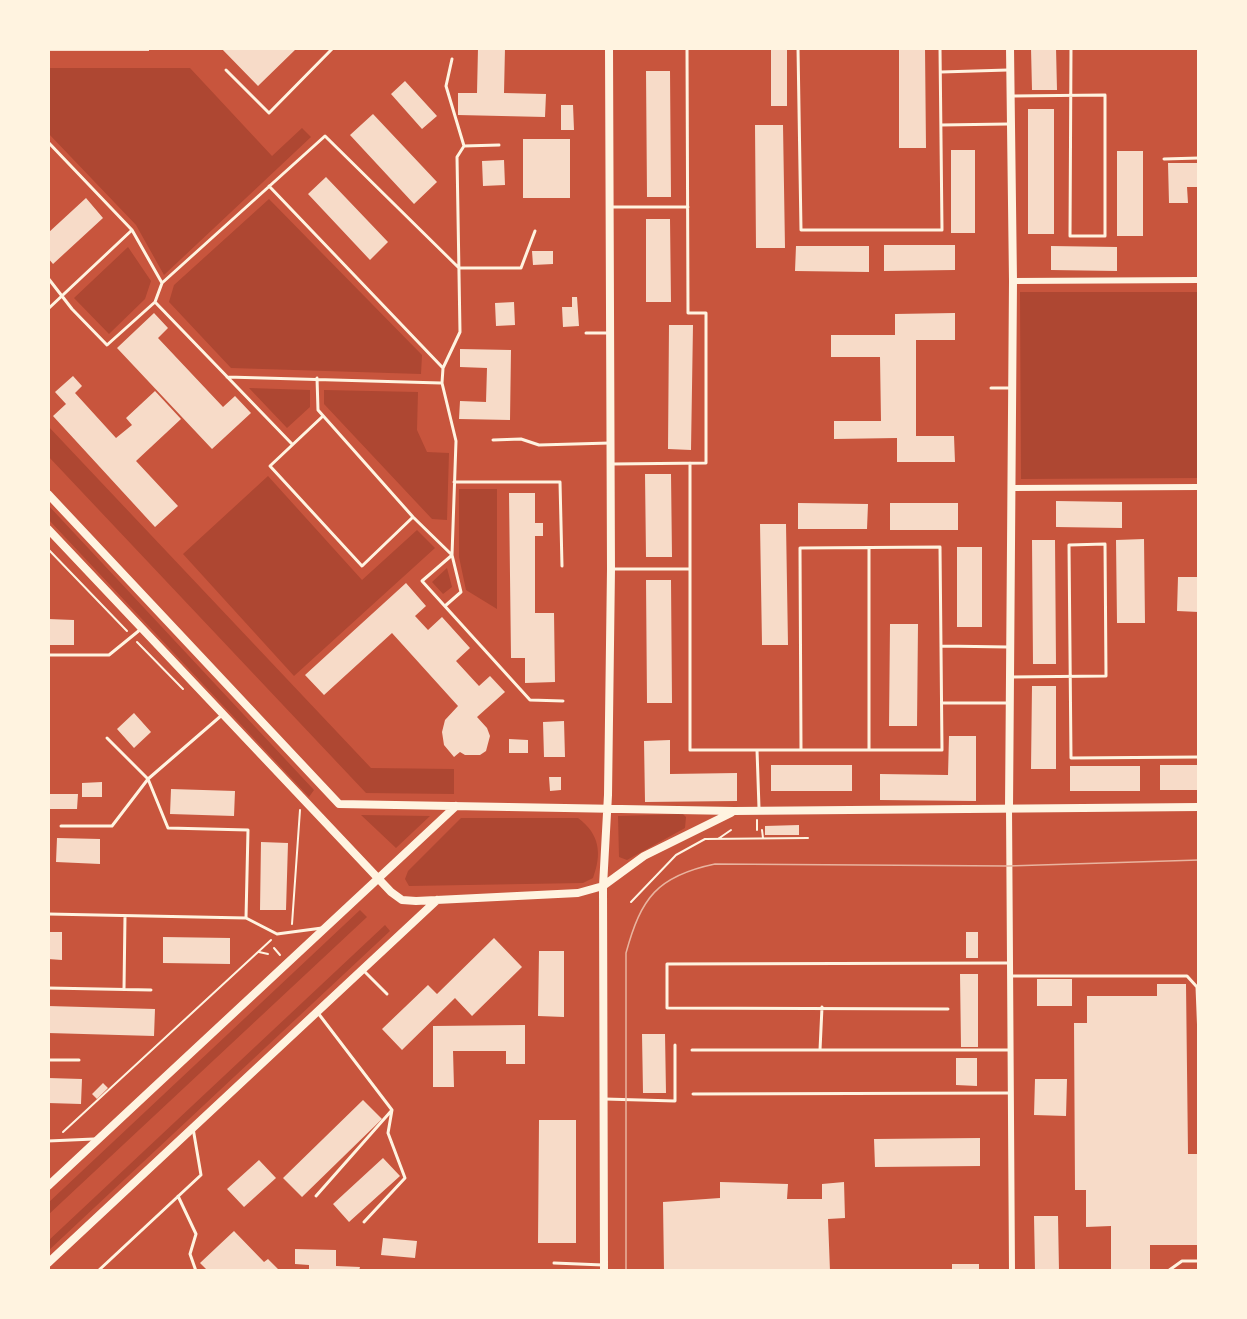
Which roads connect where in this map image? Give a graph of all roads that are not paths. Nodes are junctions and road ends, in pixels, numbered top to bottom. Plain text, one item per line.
1 (333, 48) edge
2 (609, 48) edge
3 (687, 48) edge
4 (798, 48) edge
5 (940, 48) edge
6 (1010, 48) edge
7 (1071, 48) edge
8 (452, 58) dead end
9 (226, 70) dead end
10 (1010, 70) junction
11 (941, 72) junction
12 (1070, 95) junction
13 (1011, 96) junction
14 (1011, 124) junction
15 (941, 125) junction
16 (48, 142) edge
17 (499, 145) dead end
18 (464, 146) junction
19 (1199, 158) edge
20 (1164, 159) dead end
21 (269, 186) junction
22 (612, 207) junction
23 (688, 207) junction
24 (132, 230) junction
25 (535, 231) dead end
26 (459, 268) junction
27 (48, 278) edge
28 (1199, 280) edge
29 (1013, 281) junction
30 (162, 283) junction
31 (62, 296) junction
32 (155, 302) junction
33 (48, 309) edge
34 (586, 333) dead end
35 (612, 333) junction
36 (443, 368) junction
37 (227, 377) junction
38 (318, 378) junction
39 (442, 383) junction
40 (991, 388) dead end
41 (1012, 388) junction
42 (323, 416) junction
43 (493, 440) dead end
44 (612, 443) junction
45 (292, 444) junction
46 (690, 463) junction
47 (612, 464) junction
48 (454, 482) junction
49 (1199, 487) edge
50 (1012, 488) junction
51 (48, 494) edge
52 (413, 517) junction
53 (48, 529) edge
54 (869, 548) junction
55 (452, 555) junction
56 (561, 566) dead end
57 (611, 569) junction
58 (690, 569) junction
59 (445, 606) junction
60 (142, 628) junction
61 (941, 646) junction
62 (1009, 647) junction
63 (48, 655) edge
64 (1010, 677) junction
65 (1070, 677) junction
66 (563, 701) dead end
67 (942, 703) junction
68 (1010, 703) junction
69 (222, 715) junction
70 (107, 738) dead end
71 (758, 750) junction
72 (801, 750) junction
73 (870, 750) junction
74 (1199, 757) edge
75 (148, 779) junction
76 (456, 806) junction
77 (1199, 807) edge
78 (608, 808) junction
79 (1009, 808) junction
80 (734, 811) junction
81 (759, 811) junction
82 (61, 826) dead end
83 (378, 878) junction
84 (603, 886) junction
85 (437, 900) junction
86 (48, 914) edge
87 (125, 916) junction
88 (246, 918) junction
89 (323, 928) junction
90 (1008, 963) junction
91 (362, 969) junction
92 (1009, 976) junction
93 (48, 988) edge
94 (124, 990) junction
95 (152, 990) dead end
96 (387, 994) dead end
97 (822, 1007) junction
98 (948, 1009) dead end
99 (317, 1011) junction
100 (1199, 1036) edge
101 (675, 1045) dead end
102 (692, 1050) dead end
103 (820, 1050) junction
104 (1009, 1050) junction
105 (48, 1060) edge
106 (79, 1060) dead end
107 (1010, 1093) junction
108 (693, 1094) dead end
109 (603, 1099) junction
110 (392, 1110) junction
111 (193, 1127) junction
112 (97, 1139) junction
113 (50, 1141) edge
114 (48, 1186) edge
115 (178, 1196) junction
116 (316, 1196) dead end
117 (364, 1222) dead end
118 (1199, 1261) edge
119 (48, 1263) edge
120 (554, 1263) dead end
121 (604, 1268) edge
122 (98, 1271) edge
123 (196, 1271) edge
124 (1012, 1271) edge
125 (1168, 1271) edge

1 - 9 lane
2 - 22 street
3 - 23 lane
4 - 15 lane
5 - 11 lane
6 - 10 street
7 - 12 lane
8 - 18 lane
10 - 11 lane
10 - 13 street
11 - 15 lane
12 - 12 lane
12 - 13 lane
13 - 14 street
14 - 15 lane
14 - 29 street
16 - 24 lane
17 - 18 lane
18 - 26 lane
19 - 20 lane
21 - 26 lane
21 - 30 lane
21 - 36 lane
22 - 23 lane
22 - 35 street
23 - 46 lane
24 - 30 lane
24 - 31 lane
25 - 26 lane
26 - 36 lane
27 - 31 lane
28 - 29 street
29 - 41 street
30 - 32 lane
31 - 32 lane
31 - 33 lane
32 - 37 lane
34 - 35 lane
35 - 44 street
36 - 39 lane
37 - 38 lane
37 - 45 lane
38 - 39 lane
38 - 42 lane
39 - 48 lane
40 - 41 lane
41 - 50 street
42 - 45 lane
42 - 52 lane
43 - 44 lane
44 - 47 street
45 - 52 lane
46 - 47 lane
46 - 58 lane
47 - 57 street
48 - 55 lane
48 - 56 lane
49 - 50 street
50 - 62 street
51 - 76 street
52 - 55 lane
53 - 60 street
54 - 61 lane
54 - 72 lane
54 - 73 lane
55 - 59 lane
55 - 59 lane
57 - 58 lane
57 - 78 street
58 - 71 lane
59 - 66 lane
60 - 63 lane
60 - 69 street
61 - 62 lane
61 - 67 lane
62 - 64 street
64 - 65 lane
64 - 68 street
65 - 65 lane
65 - 74 lane
67 - 68 lane
67 - 73 lane
68 - 79 street
69 - 75 lane
69 - 83 street
70 - 75 lane
71 - 72 lane
71 - 81 lane
72 - 73 lane
75 - 82 lane
75 - 88 lane
76 - 78 street
76 - 83 street
77 - 79 street
78 - 80 street
78 - 84 street
79 - 81 street
79 - 90 street
80 - 81 street
80 - 84 street
83 - 85 street
83 - 89 street
84 - 85 street
84 - 109 street
85 - 91 street
86 - 87 lane
87 - 88 lane
87 - 94 lane
88 - 89 lane
89 - 112 street
90 - 92 street
90 - 97 lane
91 - 96 lane
91 - 99 street
92 - 100 lane
92 - 104 street
93 - 94 lane
94 - 95 lane
97 - 98 lane
97 - 103 lane
99 - 110 lane
99 - 111 street
101 - 109 lane
102 - 103 lane
103 - 104 lane
104 - 107 street
105 - 106 lane
107 - 108 lane
107 - 124 street
109 - 121 street
110 - 116 lane
110 - 117 lane
111 - 115 lane
111 - 119 street
112 - 113 lane
112 - 114 street
115 - 122 lane
115 - 123 lane
118 - 125 lane
120 - 121 lane

